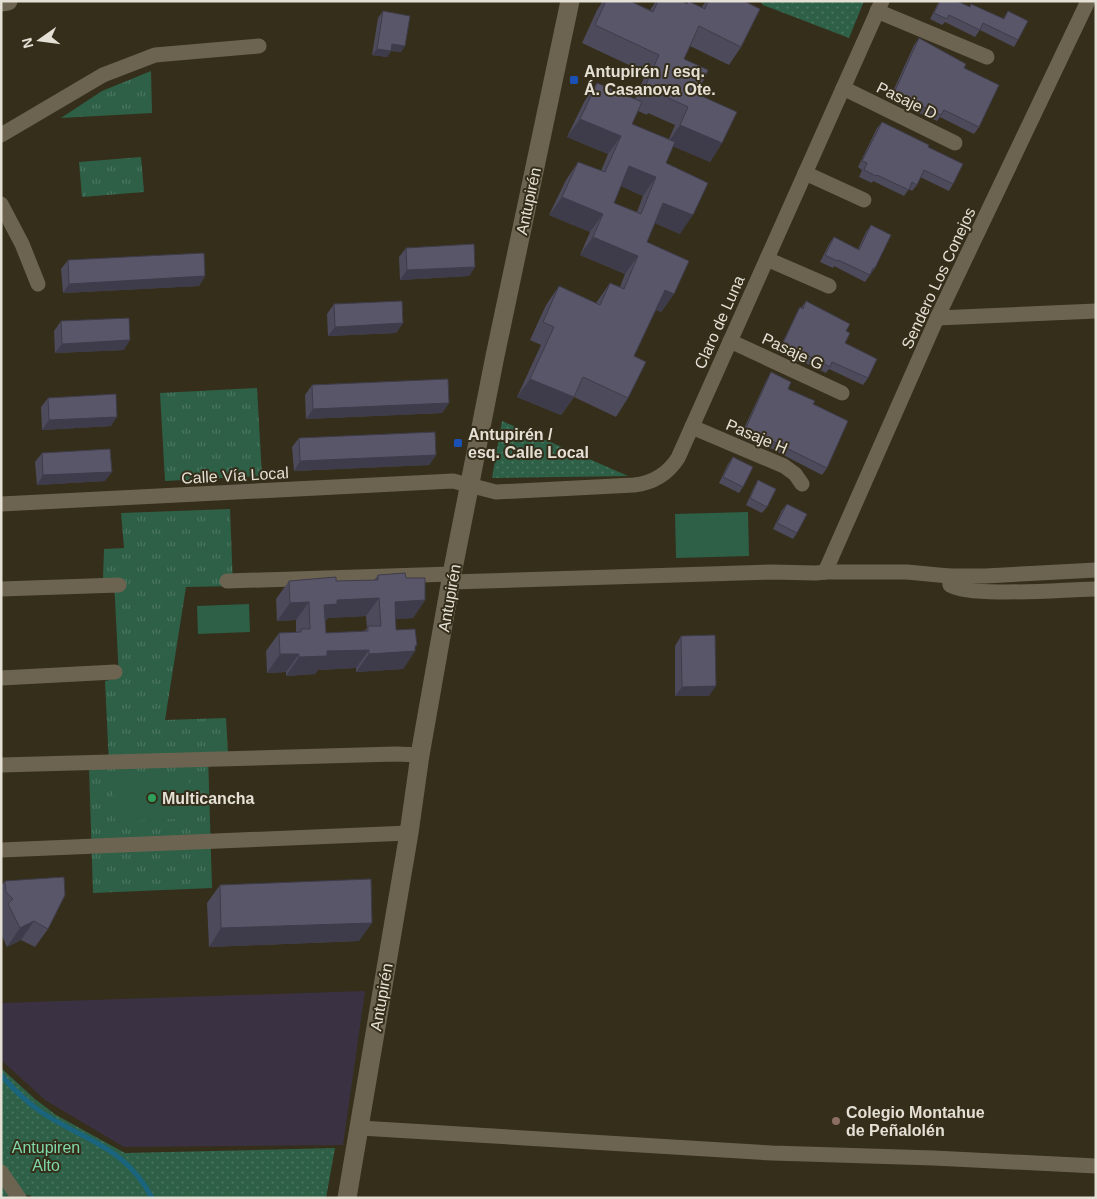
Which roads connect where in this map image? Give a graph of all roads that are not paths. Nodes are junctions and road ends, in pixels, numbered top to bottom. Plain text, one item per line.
1 (8, 1) edge
2 (570, 1) edge
3 (1088, 1) edge
4 (1, 2) edge
5 (879, 6) edge
6 (259, 46) dead end
7 (988, 57) dead end
8 (843, 88) junction
9 (1, 135) edge
10 (955, 143) dead end
11 (805, 172) junction
12 (864, 200) dead end
13 (1, 204) edge
14 (767, 259) junction
15 (38, 284) dead end
16 (829, 286) dead end
17 (1096, 311) edge
18 (937, 318) junction
19 (730, 341) junction
20 (842, 393) dead end
21 (692, 427) junction
22 (802, 484) dead end
23 (471, 485) junction
24 (1, 504) edge
25 (1096, 570) edge
26 (825, 572) junction
27 (949, 576) junction
28 (452, 578) junction
29 (227, 581) dead end
30 (119, 585) dead end
31 (1, 589) edge
32 (1096, 589) edge
33 (115, 672) dead end
34 (1, 678) edge
35 (420, 755) junction
36 (1, 765) edge
37 (409, 832) junction
38 (1, 850) edge
39 (360, 1128) junction
40 (1096, 1166) edge
41 (1, 1172) edge
42 (19, 1198) edge
43 (347, 1198) edge

1 - 4 street
2 - 23 street, Antupirén
3 - 18 street, Sendero Los Conejos
5 - 7 street
5 - 8 street, Claro de Luna
6 - 9 street
8 - 10 street, Pasaje D
8 - 11 street, Claro de Luna
11 - 12 street
11 - 14 street, Claro de Luna
13 - 15 street
14 - 16 street
14 - 19 street, Claro de Luna
17 - 18 street
18 - 26 street, Sendero Los Conejos
19 - 20 street, Pasaje G
19 - 21 street, Claro de Luna
21 - 22 street, Pasaje H
21 - 23 street, Claro de Luna
23 - 24 street, Calle Vía Local
23 - 28 street, Antupirén
25 - 27 street
26 - 27 street
26 - 28 street
27 - 32 street
28 - 29 street
28 - 35 street, Antupirén
30 - 31 street
33 - 34 street
35 - 36 street
35 - 37 street, Antupirén
37 - 38 street
37 - 39 street, Antupirén
39 - 40 street
39 - 43 street, Antupirén
41 - 42 street

